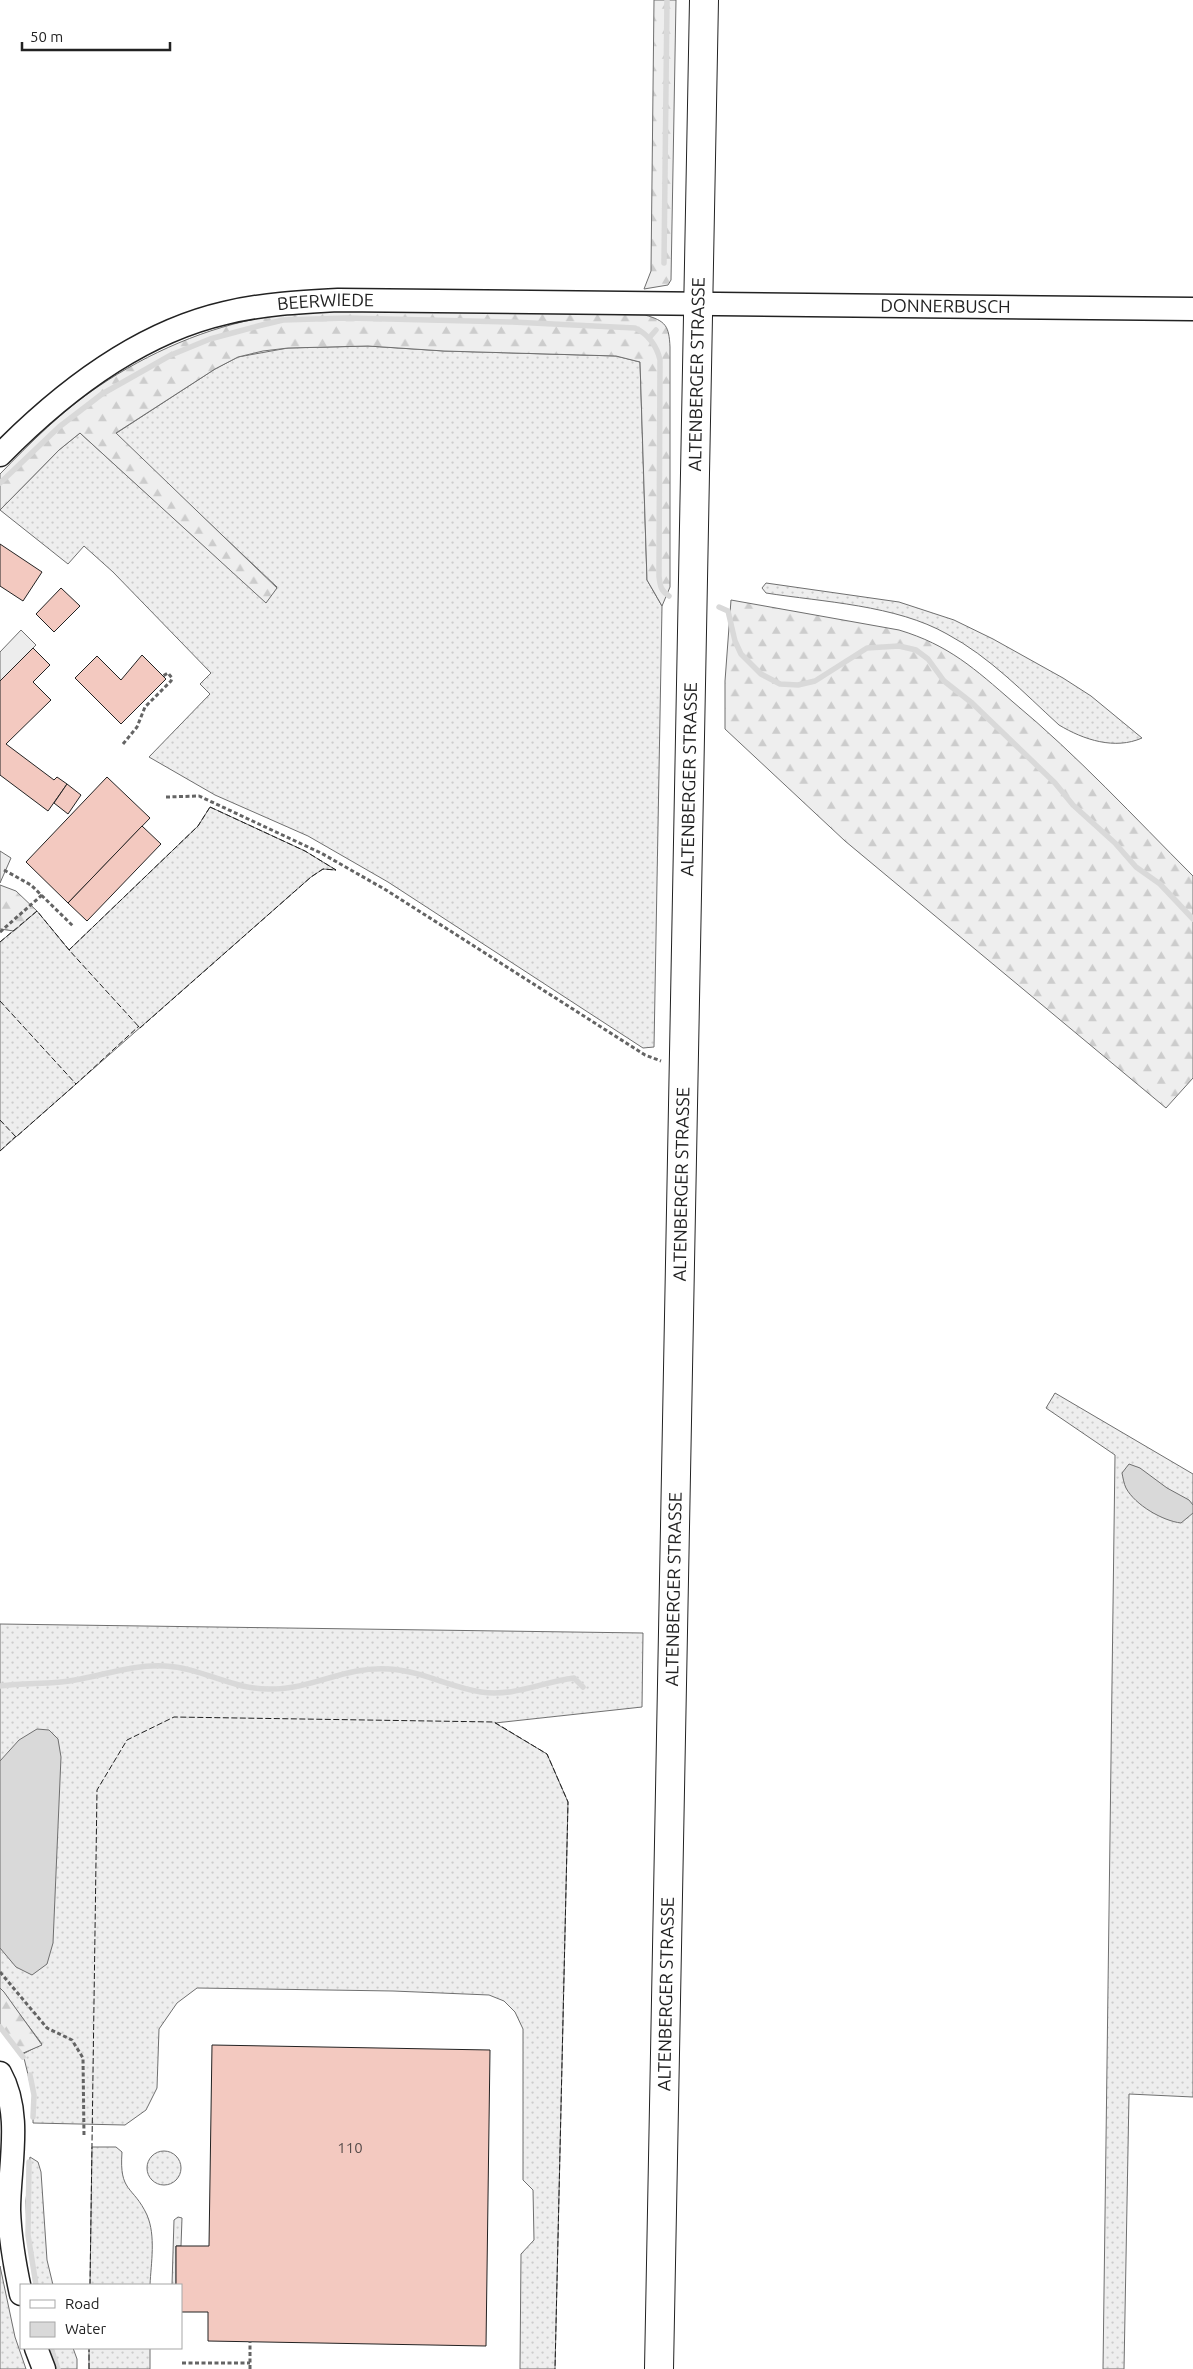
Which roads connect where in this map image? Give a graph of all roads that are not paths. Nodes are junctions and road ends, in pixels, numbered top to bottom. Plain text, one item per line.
1 (704, 0) edge
2 (698, 303) junction
3 (1193, 309) edge
4 (0, 455) edge
5 (0, 2073) edge
6 (20, 2288) edge
7 (36, 2349) edge
8 (44, 2369) edge
9 (659, 2369) edge

1 - 2 main road, ALTENBERGER STRASSE
2 - 3 street, DONNERBUSCH
2 - 4 street, BEERWIEDE
2 - 9 main road, ALTENBERGER STRASSE
5 - 6 street
7 - 8 street

